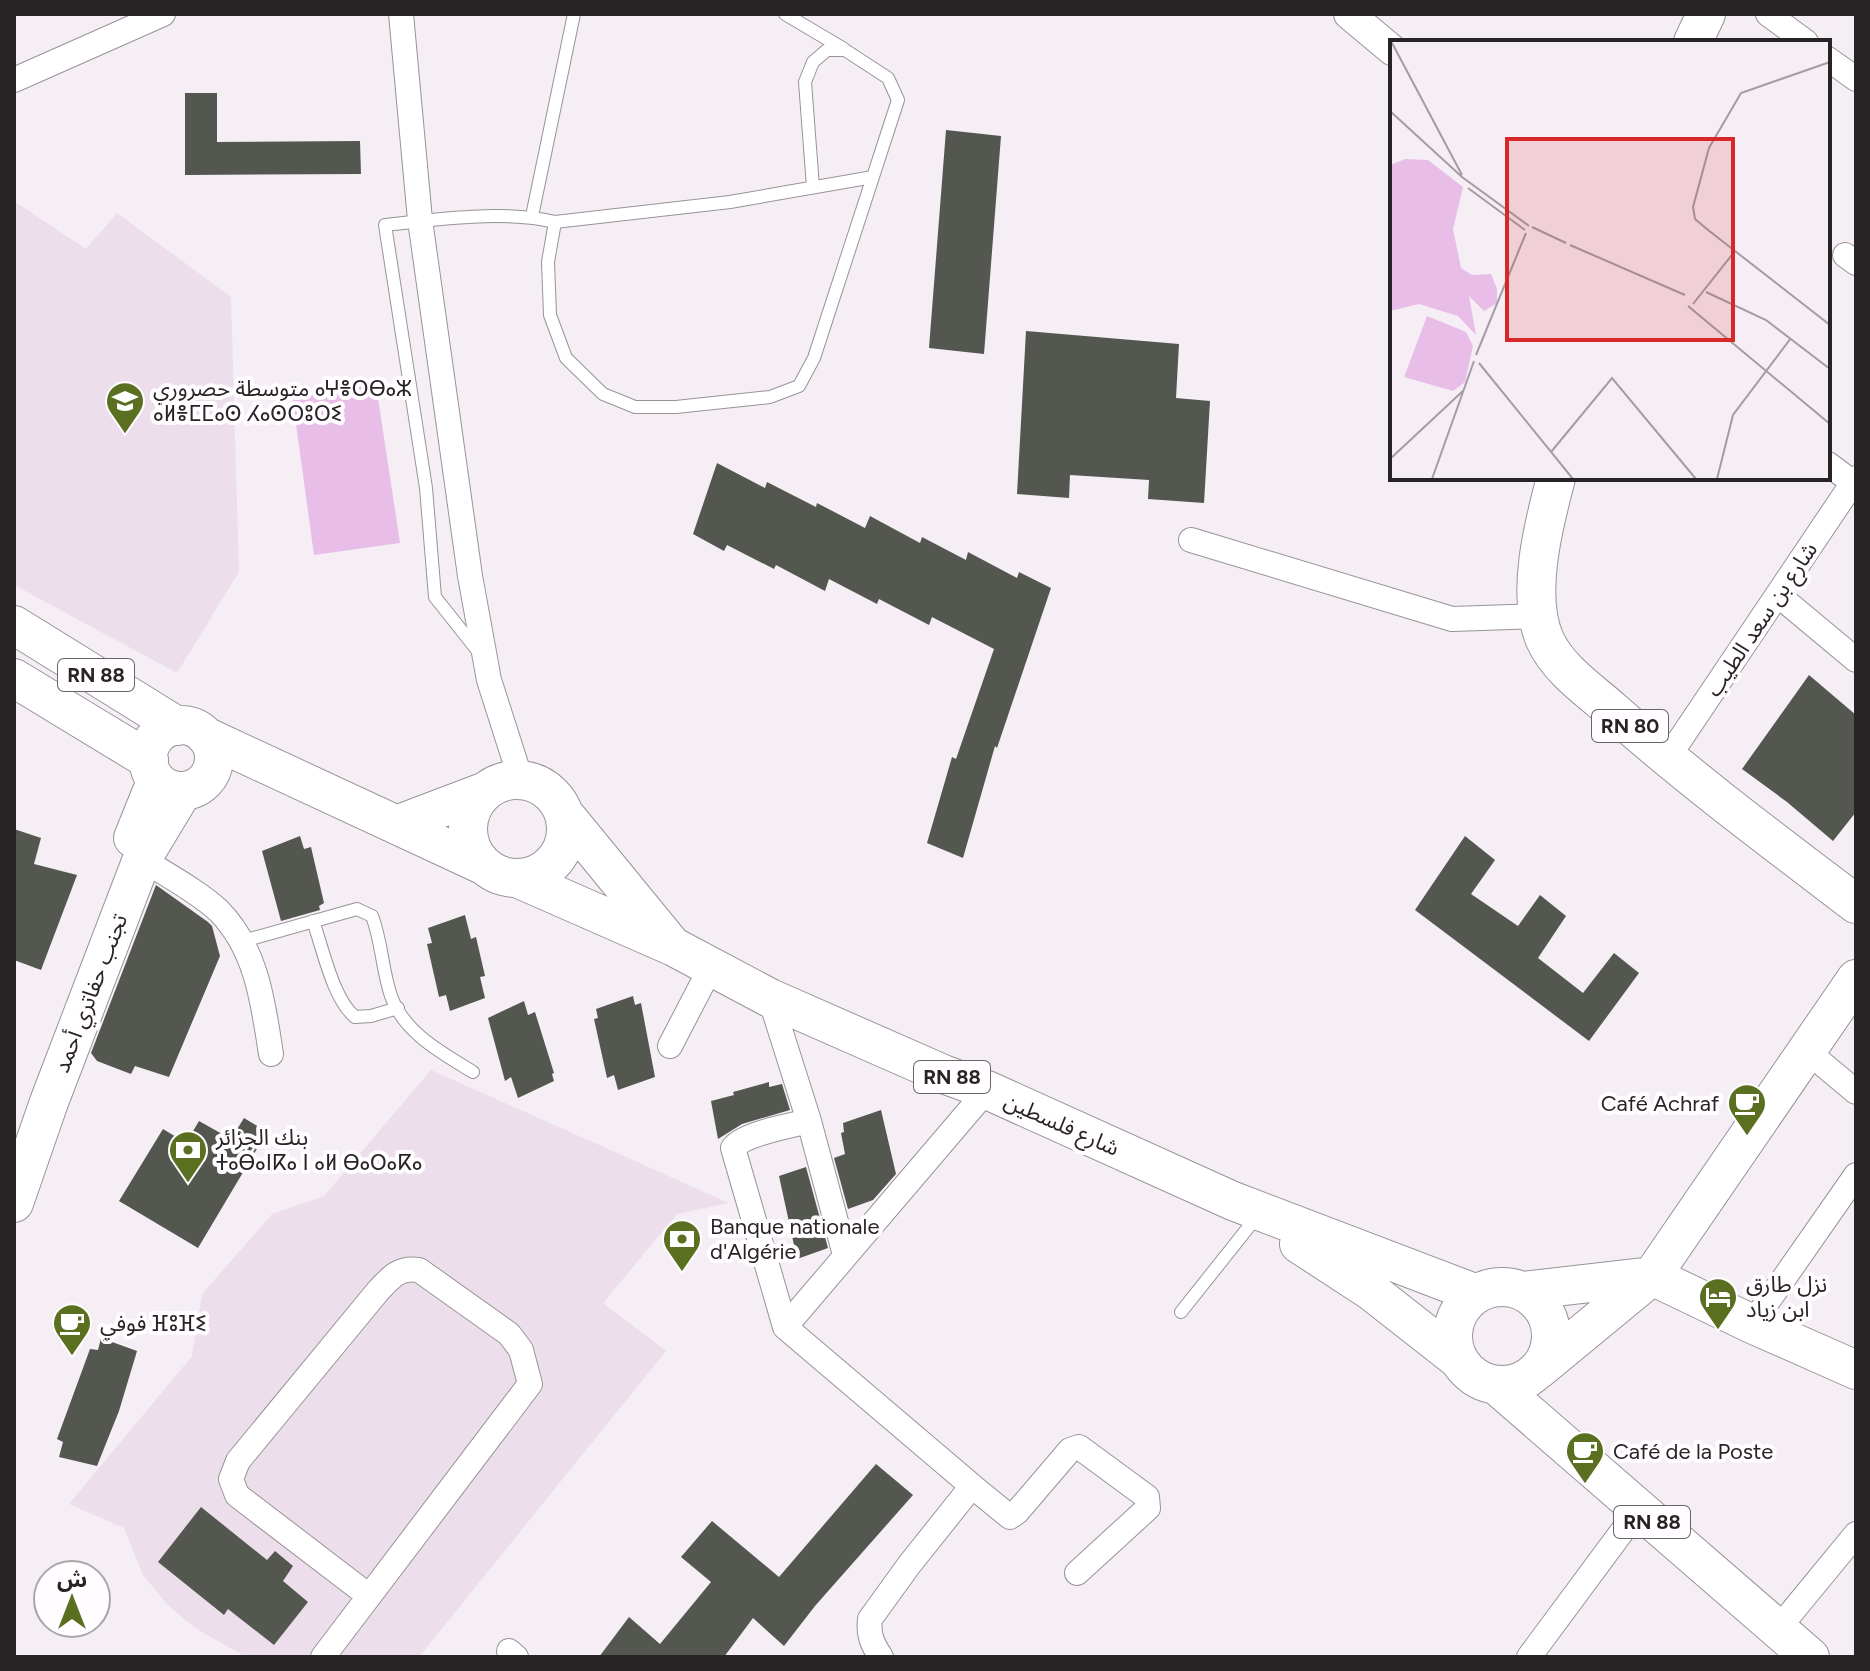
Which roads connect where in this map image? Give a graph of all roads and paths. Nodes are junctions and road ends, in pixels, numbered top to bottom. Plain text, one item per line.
1 (163, 14) edge
2 (401, 14) edge
3 (574, 14) edge
4 (785, 14) edge
5 (1349, 14) edge
6 (1706, 14) edge
7 (1768, 14) edge
8 (1694, 40) edge
9 (1803, 40) edge
10 (1390, 48) edge
11 (845, 50) junction
12 (1830, 60) edge
13 (1856, 79) edge
14 (14, 80) edge
15 (873, 177) junction
16 (813, 187) junction
17 (532, 216) junction
18 (420, 220) junction
19 (555, 222) junction
20 (1830, 465) edge
21 (1534, 480) edge
22 (1555, 480) edge
23 (1855, 482) edge
24 (1543, 525) junction
25 (1191, 540) dead end
26 (1778, 595) junction
27 (1538, 616) junction
28 (14, 625) edge
29 (486, 660) junction
30 (1856, 660) edge
31 (14, 678) edge
32 (198, 743) junction
33 (1667, 759) junction
34 (163, 778) junction
35 (504, 786) junction
36 (565, 815) junction
37 (399, 824) junction
38 (142, 859) junction
39 (501, 872) junction
40 (1856, 904) edge
41 (313, 921) junction
42 (243, 941) junction
43 (674, 947) junction
44 (711, 967) junction
45 (1856, 979) edge
46 (770, 998) junction
47 (398, 1008) junction
48 (670, 1046) dead end
49 (1807, 1051) junction
50 (271, 1054) dead end
51 (473, 1072) dead end
52 (987, 1090) junction
53 (1856, 1092) edge
54 (809, 1121) junction
55 (14, 1142) edge
56 (1856, 1175) edge
57 (14, 1203) edge
58 (1250, 1210) junction
59 (845, 1255) junction
60 (1652, 1276) junction
61 (1522, 1291) junction
62 (1477, 1294) junction
63 (1181, 1312) dead end
64 (1752, 1324) junction
65 (785, 1327) junction
66 (1459, 1360) junction
67 (1538, 1370) junction
68 (1856, 1370) edge
69 (1496, 1385) junction
70 (972, 1486) junction
71 (1638, 1510) junction
72 (1856, 1534) edge
73 (1077, 1573) dead end
74 (369, 1596) junction
75 (1777, 1630) junction
76 (323, 1657) edge
77 (881, 1657) edge
78 (1529, 1657) edge
79 (1810, 1657) edge

1 - 14 street
2 - 18 street
3 - 17 lane
4 - 11 lane
5 - 10 street
6 - 8 main road
7 - 9 street
11 - 15 lane
11 - 16 lane
12 - 13 street
15 - 16 lane
15 - 19 lane
16 - 19 lane
17 - 18 lane
17 - 19 lane
18 - 29 street
18 - 29 lane
20 - 23 street
21 - 24 street
22 - 24 main road, RN 80
23 - 26 street, شارع بن سعد الطيب
24 - 27 main road, RN 80
25 - 27 street
26 - 30 street
26 - 33 street, شارع بن سعد الطيب
27 - 33 main road, RN 80
28 - 32 main road, RN 88
29 - 35 street
31 - 34 main road, RN 88
32 - 34 main road
32 - 34 main road
32 - 37 main road, RN 88
33 - 40 main road, RN 80
34 - 38 main road, تجنب حفاتري أحمد
34 - 55 main road, تجنب حفاتري أحمد
35 - 36 main road
35 - 37 main road
35 - 39 main road
36 - 39 main road
36 - 43 main road, RN 88
37 - 39 main road, RN 88
38 - 42 street
38 - 57 main road, تجنب حفاتري أحمد
39 - 43 main road, RN 88
41 - 42 lane
41 - 47 lane
41 - 47 lane
42 - 50 street
43 - 44 main road, شارع فلسطين / RN 88
44 - 46 main road, شارع فلسطين / RN 88
44 - 48 street
45 - 49 main road
46 - 52 main road, شارع فلسطين / RN 88
46 - 54 street
47 - 51 lane
49 - 53 street
49 - 60 main road
52 - 58 main road, شارع فلسطين / RN 88
52 - 59 street
54 - 59 street
54 - 65 street
56 - 64 street
58 - 62 main road, شارع فلسطين / RN 88
58 - 63 lane
58 - 66 main road, شارع فلسطين / RN 88
59 - 65 street
60 - 61 main road
60 - 64 main road
60 - 67 main road
61 - 62 main road
61 - 67 main road
62 - 66 main road
64 - 68 main road
65 - 70 street
66 - 69 main road
67 - 69 main road
69 - 71 main road, RN 88
70 - 73 street
70 - 77 street
71 - 75 main road, RN 88
71 - 78 street
72 - 75 street
74 - 74 street
74 - 76 street
75 - 79 main road, RN 88

